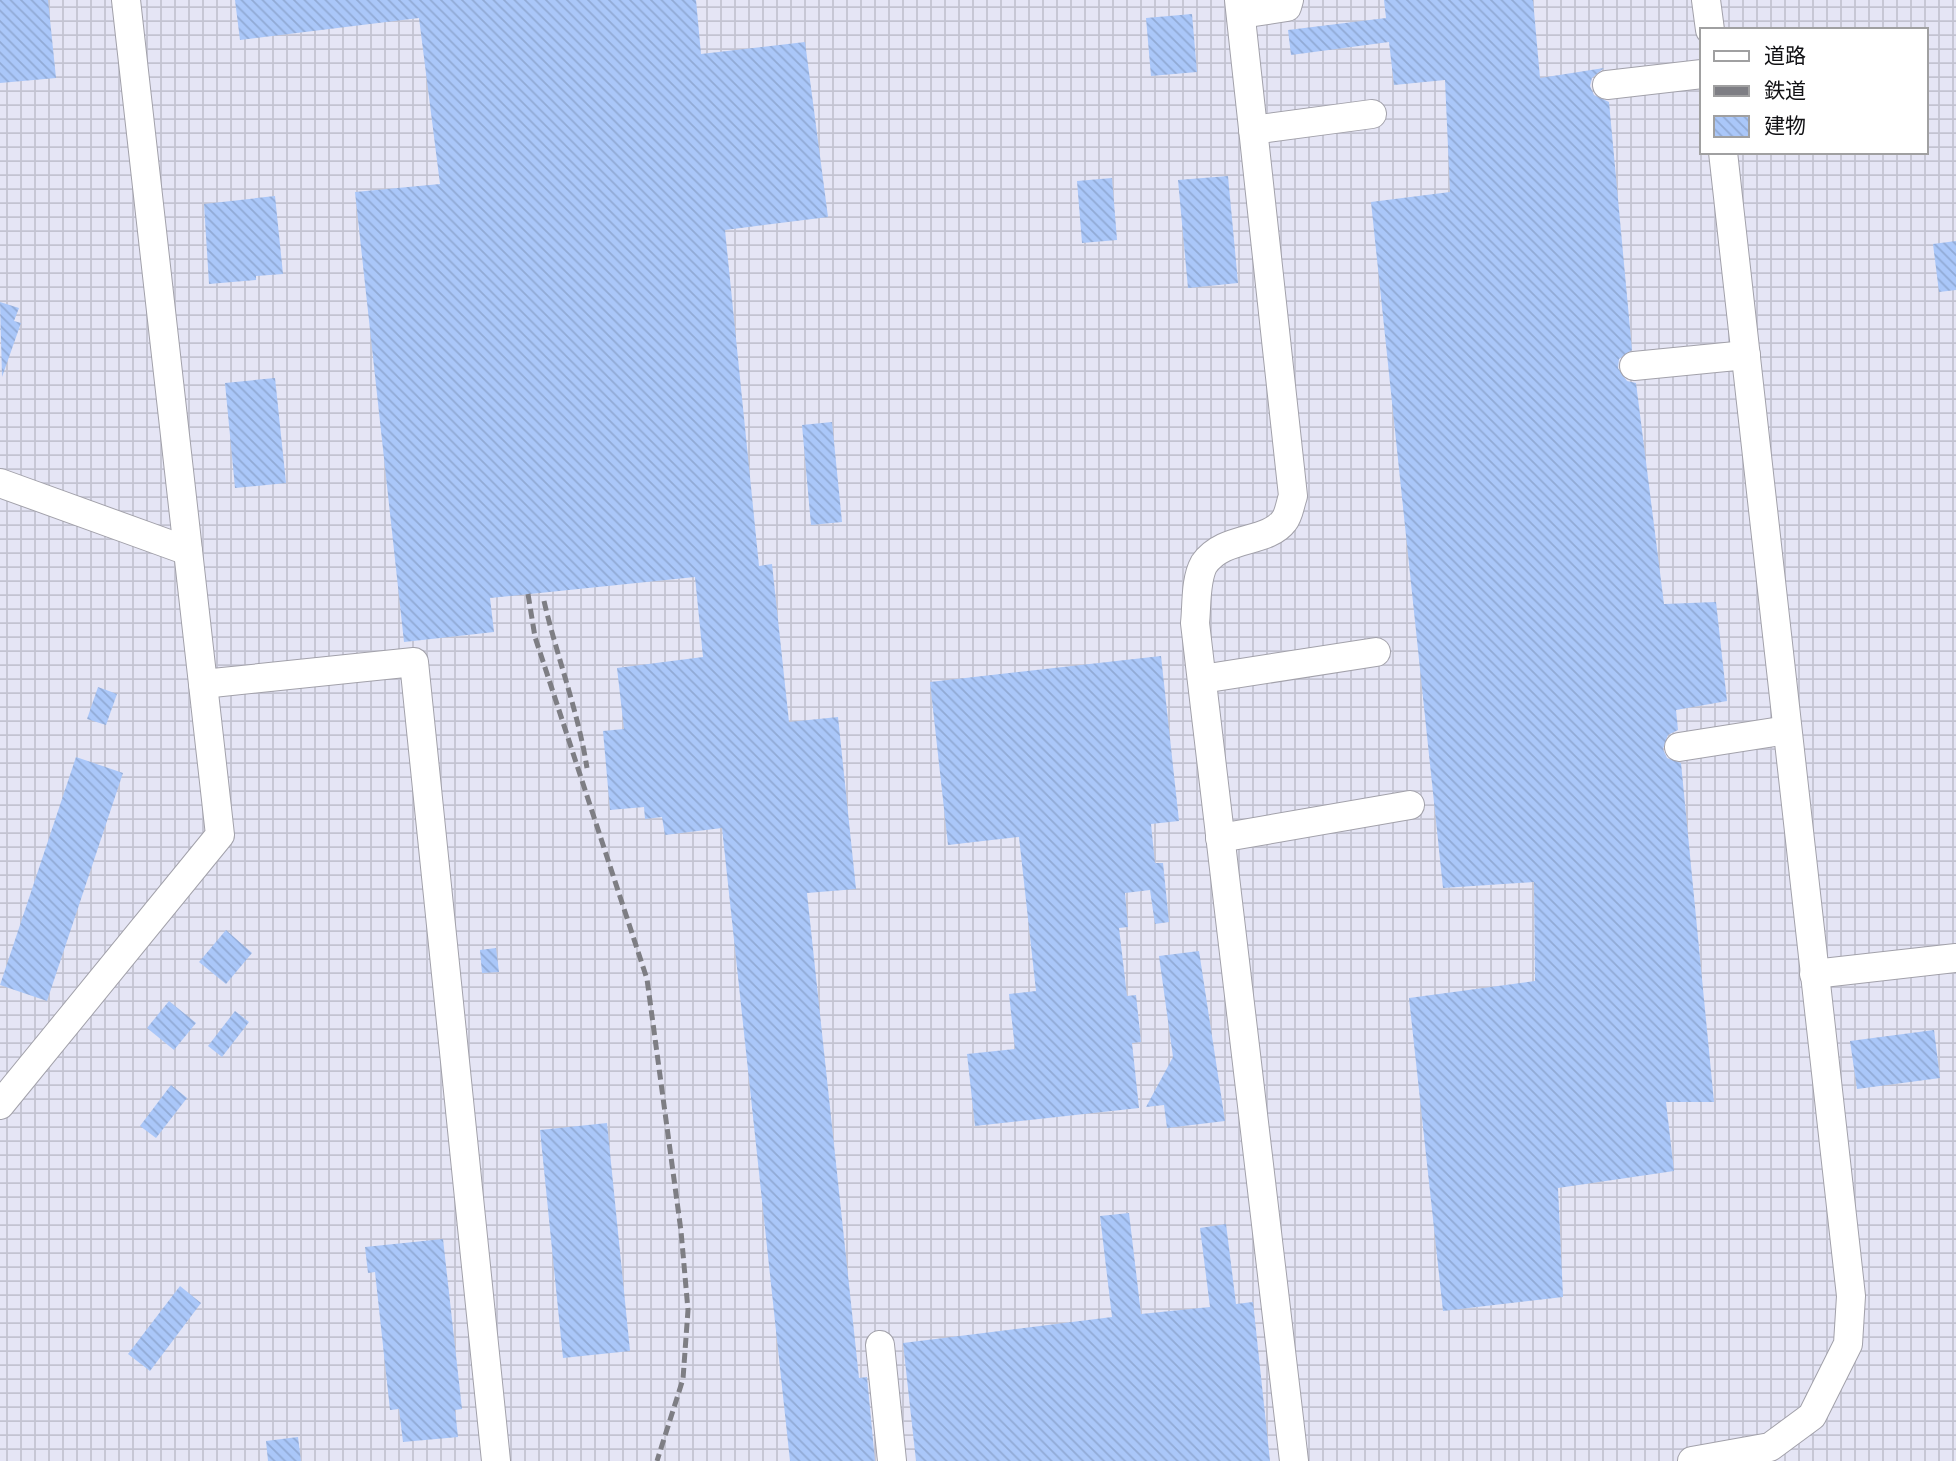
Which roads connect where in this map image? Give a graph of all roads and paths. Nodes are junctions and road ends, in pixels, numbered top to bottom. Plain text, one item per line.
1 (126, 0) edge
2 (1289, 0) edge
3 (1706, 0) edge
4 (1240, 7) edge
5 (1710, 28) edge
6 (1700, 74) edge
7 (1607, 85) dead end
8 (1371, 114) dead end
9 (1253, 130) junction
10 (1723, 154) edge
11 (1746, 355) junction
12 (1634, 366) dead end
13 (0, 483) edge
14 (188, 551) junction
15 (1376, 652) dead end
16 (1202, 679) junction
17 (203, 684) junction
18 (1787, 730) junction
19 (1679, 747) dead end
20 (1410, 805) dead end
21 (1220, 838) junction
22 (1956, 958) edge
23 (1814, 974) junction
24 (0, 1105) edge
25 (880, 1345) dead end
26 (496, 1461) edge
27 (892, 1461) edge
28 (1294, 1461) edge
29 (1692, 1461) edge

1 - 14 lane
2 - 4 lane
3 - 5 lane
4 - 9 lane
6 - 7 lane
8 - 9 lane
9 - 16 lane
10 - 11 lane
11 - 12 lane
11 - 18 lane
13 - 14 lane
14 - 17 lane
15 - 16 lane
16 - 21 lane
17 - 24 lane
17 - 26 lane
18 - 19 lane
18 - 23 lane
20 - 21 lane
21 - 28 lane
22 - 23 lane
23 - 29 lane
25 - 27 lane

